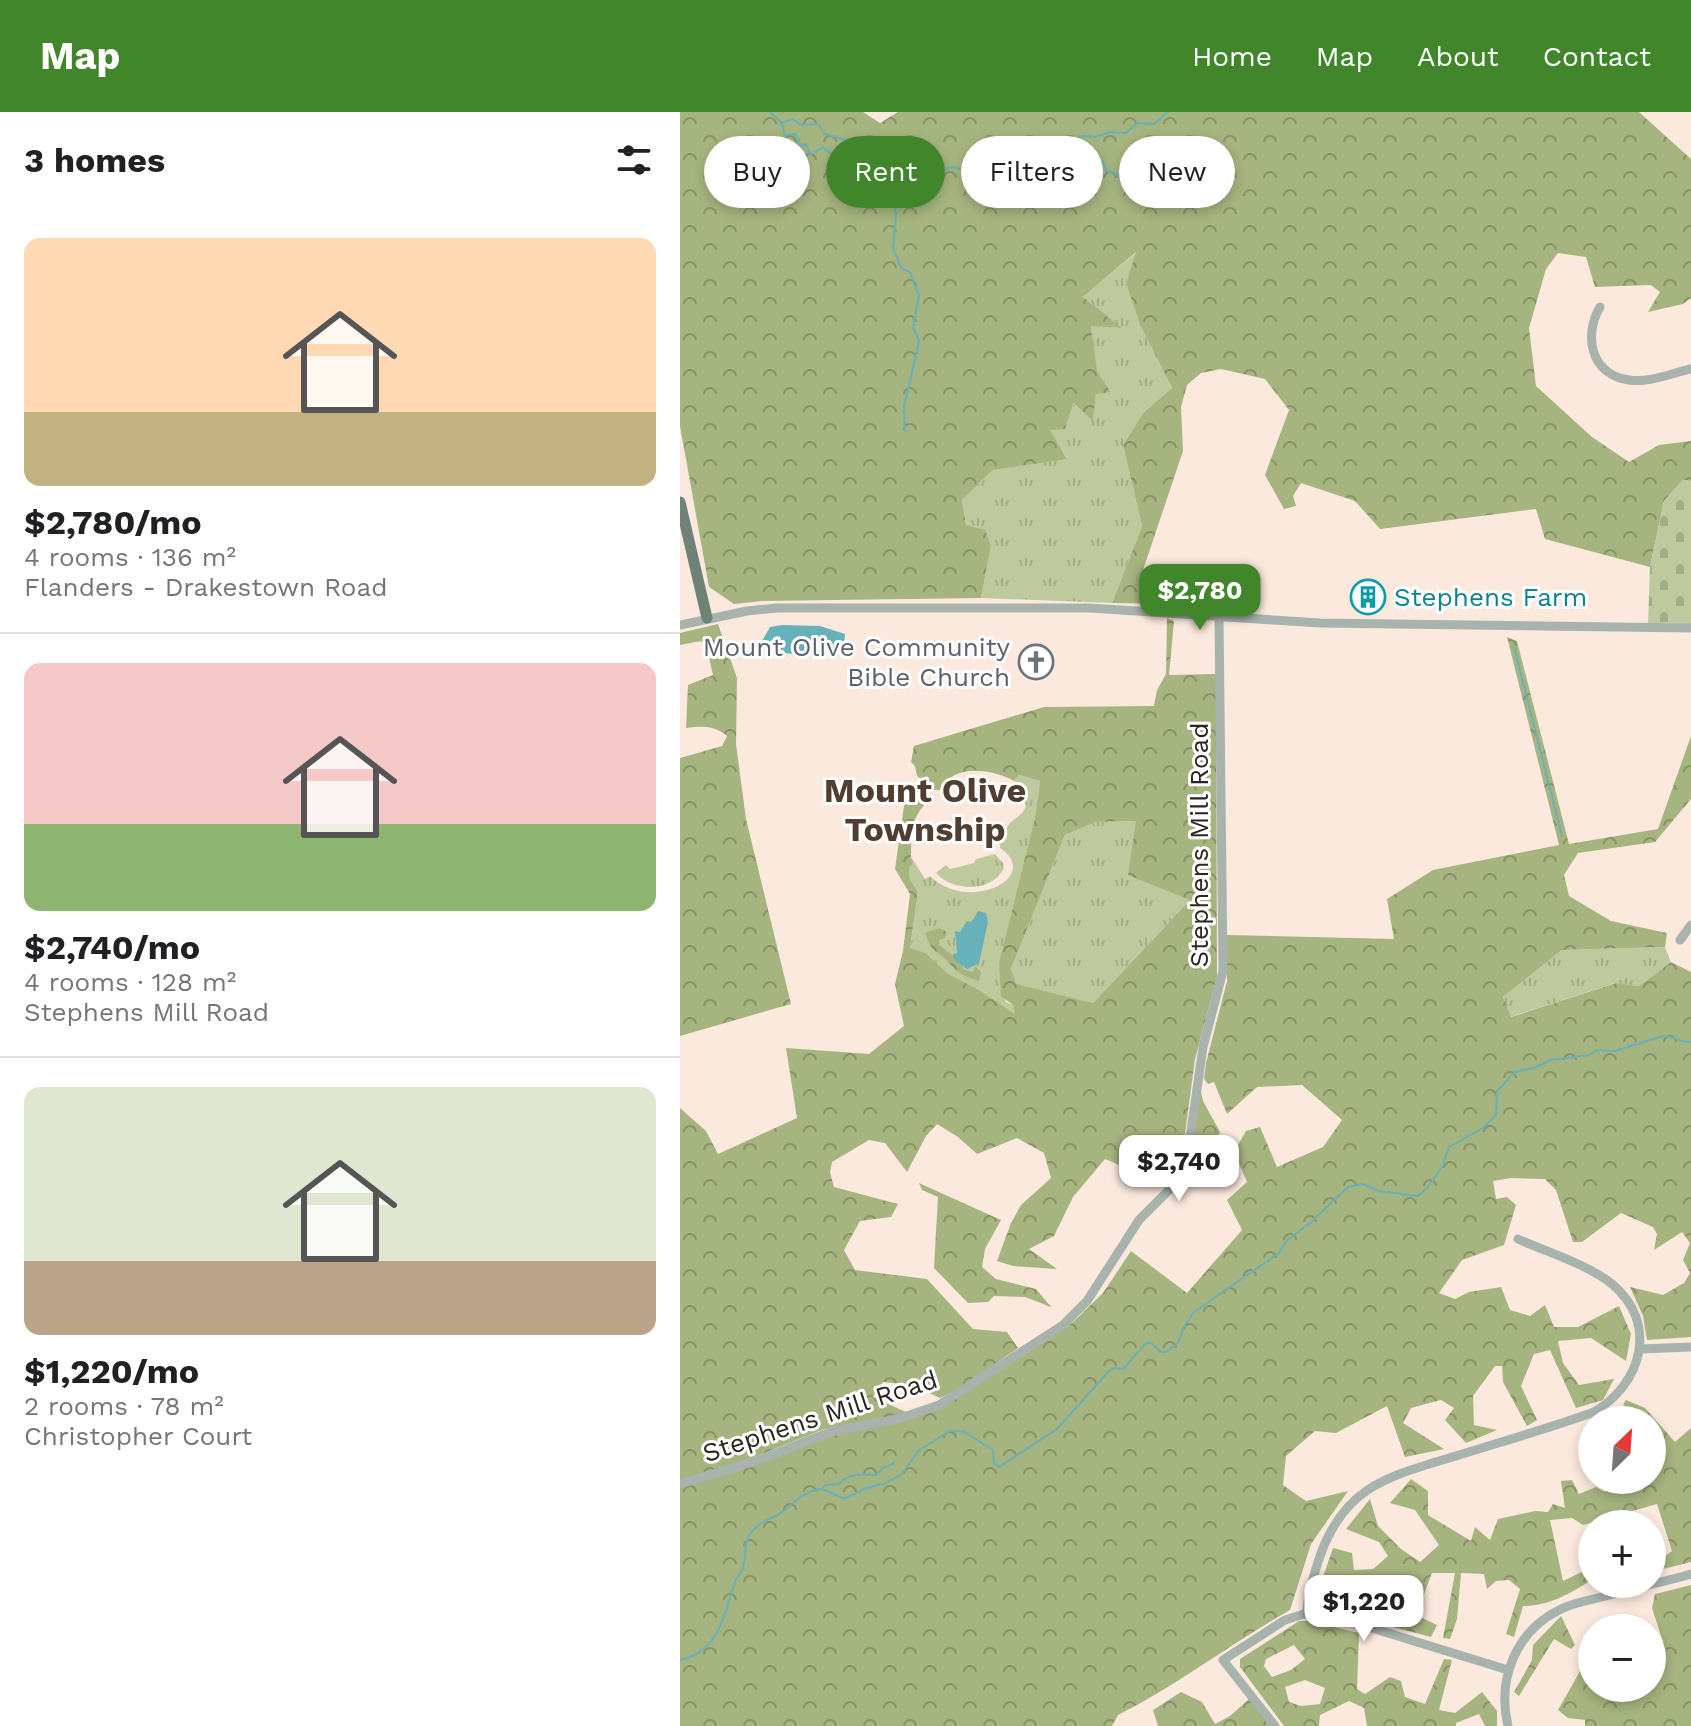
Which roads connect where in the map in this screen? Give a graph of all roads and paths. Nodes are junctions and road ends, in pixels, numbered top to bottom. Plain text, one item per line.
1 (1600, 307) dead end
2 (1691, 369) edge
3 (680, 502) edge
4 (707, 618) junction
5 (1219, 618) junction
6 (680, 625) edge
7 (1691, 628) edge
8 (1691, 925) edge
9 (1680, 940) dead end
10 (1518, 1239) dead end
11 (1691, 1347) edge
12 (1640, 1349) junction
13 (680, 1484) edge
14 (1691, 1574) edge
15 (1307, 1613) junction
16 (1508, 1670) junction
17 (1275, 1726) edge
18 (1508, 1726) edge

1 - 2 street
3 - 4 main road
4 - 5 street
4 - 6 street
5 - 7 street
5 - 13 street, Stephens Mill Road
8 - 9 street
10 - 12 street
11 - 12 street
12 - 15 street
14 - 16 street
15 - 16 street
15 - 17 street
16 - 18 street

